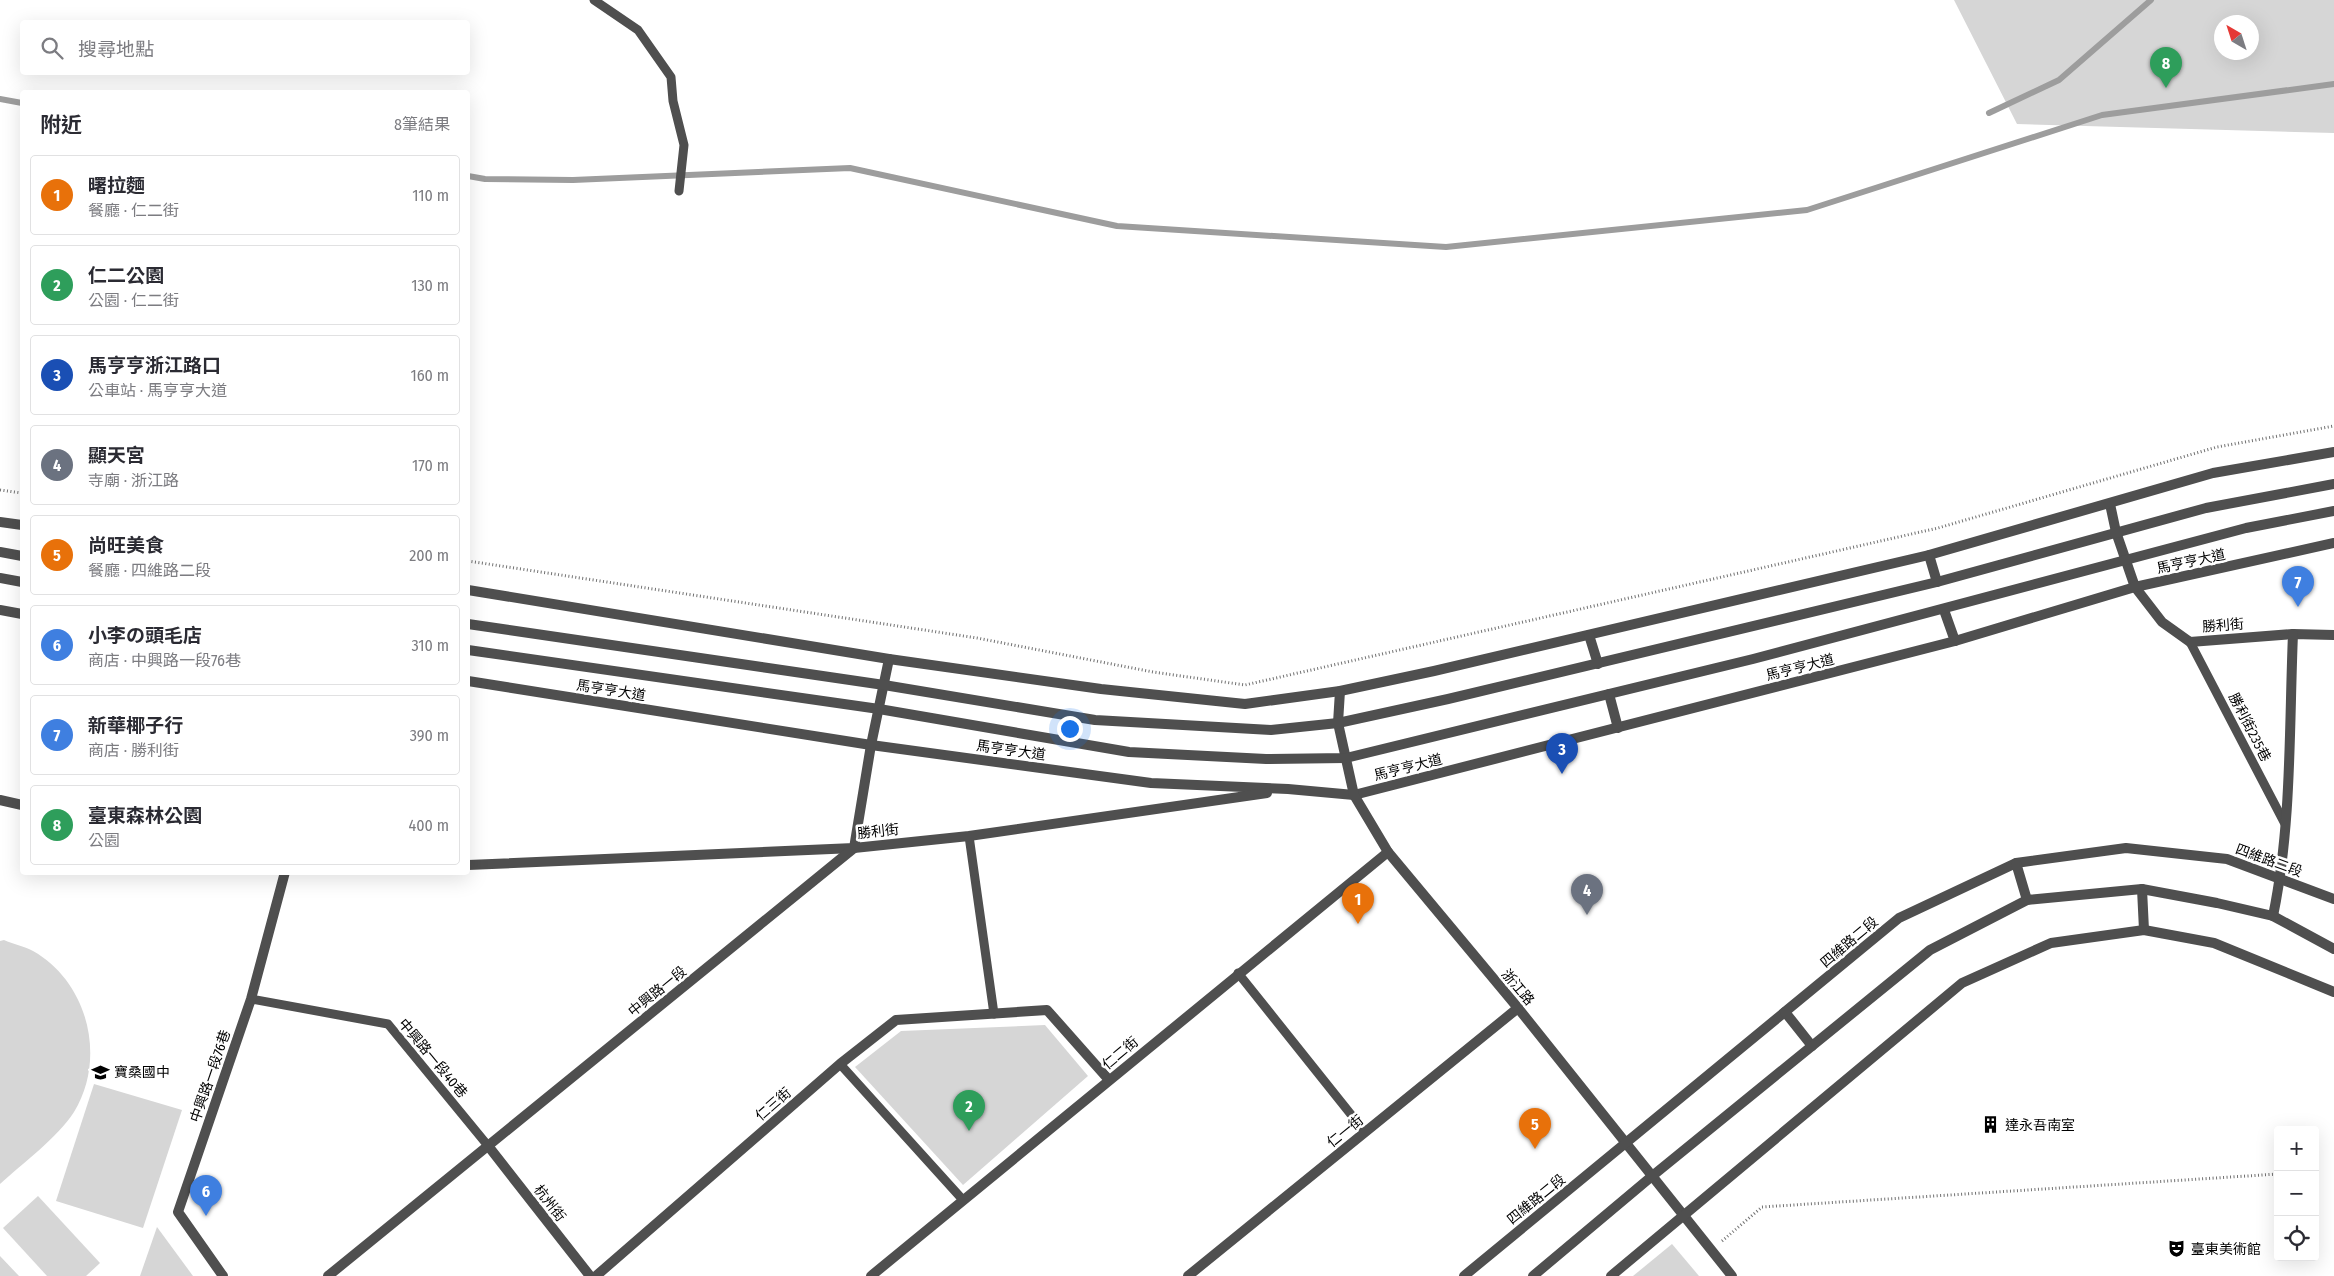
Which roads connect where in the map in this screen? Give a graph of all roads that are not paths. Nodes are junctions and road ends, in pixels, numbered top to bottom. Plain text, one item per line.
1 (594, 0) edge
2 (679, 190) dead end
3 (2334, 452) edge
4 (2334, 484) edge
5 (2110, 504) junction
6 (2334, 511) edge
7 (0, 522) edge
8 (20, 525) edge
9 (2116, 532) junction
10 (2334, 543) edge
11 (0, 552) edge
12 (1929, 555) junction
13 (20, 556) edge
14 (2125, 560) junction
15 (0, 578) edge
16 (20, 582) edge
17 (1937, 582) junction
18 (2135, 587) junction
19 (470, 590) edge
20 (0, 610) edge
21 (1944, 610) junction
22 (20, 614) edge
23 (470, 624) edge
24 (2293, 634) junction
25 (1589, 635) junction
26 (2334, 635) edge
27 (1955, 641) junction
28 (2190, 642) junction
29 (470, 650) edge
30 (889, 659) junction
31 (1598, 664) junction
32 (470, 681) edge
33 (884, 685) junction
34 (1340, 692) junction
35 (1609, 694) junction
36 (879, 710) junction
37 (1338, 723) junction
38 (1618, 728) junction
39 (871, 745) junction
40 (1346, 758) junction
41 (1288, 789) junction
42 (1354, 795) junction
43 (0, 800) edge
44 (20, 805) edge
45 (2285, 824) junction
46 (969, 836) junction
47 (854, 848) junction
48 (1388, 852) junction
49 (2016, 863) junction
50 (470, 865) edge
51 (284, 875) edge
52 (2281, 878) junction
53 (2142, 889) junction
54 (2027, 900) junction
55 (2334, 900) edge
56 (2273, 916) junction
57 (2144, 930) junction
58 (2334, 949) edge
59 (1238, 973) junction
60 (2334, 992) edge
61 (251, 999) junction
62 (1518, 1008) junction
63 (1785, 1012) junction
64 (994, 1014) junction
65 (1812, 1046) junction
66 (840, 1064) junction
67 (1109, 1080) junction
68 (1365, 1132) junction
69 (1627, 1142) junction
70 (489, 1147) junction
71 (1652, 1177) junction
72 (963, 1200) junction
73 (1684, 1216) junction
74 (223, 1276) edge
75 (328, 1276) edge
76 (590, 1276) edge
77 (596, 1276) edge
78 (871, 1276) edge
79 (1188, 1276) edge
80 (1464, 1276) edge
81 (1533, 1276) edge
82 (1611, 1276) edge
83 (1732, 1276) edge

1 - 2 lane
3 - 5 street
4 - 9 street
5 - 9 street, 勝利街
5 - 12 street
6 - 14 street, 馬亨亨大道
7 - 8 street
9 - 14 street, 勝利街
9 - 17 street
10 - 18 street, 馬亨亨大道
11 - 13 street
12 - 17 street
12 - 25 street
14 - 18 street, 勝利街
14 - 21 street, 馬亨亨大道
15 - 16 street
17 - 31 street
18 - 27 street, 馬亨亨大道
18 - 28 street, 勝利街
19 - 30 street
20 - 22 street
21 - 27 street
21 - 35 street, 馬亨亨大道
23 - 33 street
24 - 26 street, 勝利街
24 - 28 street, 勝利街
24 - 45 street
25 - 31 street
25 - 34 street
27 - 38 street, 馬亨亨大道
28 - 45 lane, 勝利街235巷
29 - 36 street, 馬亨亨大道
30 - 33 street
30 - 34 street
31 - 37 street
32 - 39 street, 馬亨亨大道
33 - 36 street
33 - 37 street
34 - 37 street, 浙江路
35 - 38 street
35 - 40 street, 馬亨亨大道
36 - 39 street
36 - 40 street, 馬亨亨大道
37 - 40 street, 浙江路
38 - 42 street, 馬亨亨大道
39 - 41 street, 馬亨亨大道
39 - 47 street
40 - 42 street, 浙江路
41 - 42 street, 馬亨亨大道
41 - 46 street, 勝利街
42 - 48 street, 浙江路
43 - 44 street
45 - 52 street
46 - 47 street, 勝利街
46 - 64 lane
47 - 50 street, 勝利街
47 - 70 street, 中興路一段
48 - 59 street, 仁二街
48 - 62 street, 浙江路
49 - 52 street, 四維路二段
49 - 54 street
49 - 63 street, 四維路二段
51 - 61 street, 中興路一段76巷
52 - 55 street, 四維路二段
52 - 56 street
53 - 54 street
53 - 56 street
53 - 57 street
54 - 65 street
56 - 58 street
57 - 60 street
57 - 73 street
59 - 67 street, 仁二街
59 - 68 lane
61 - 70 lane, 中興路一段40巷
61 - 74 street, 中興路一段76巷
62 - 68 street, 仁一街
62 - 69 street, 浙江路
63 - 65 street
63 - 69 street, 四維路二段
64 - 66 street, 仁三街
64 - 67 street, 仁三街
65 - 71 street
66 - 72 lane
66 - 77 street, 仁三街
67 - 72 street, 仁二街
68 - 79 street, 仁一街
69 - 71 street, 浙江路
69 - 80 street, 四維路二段
70 - 75 street, 中興路一段
70 - 76 street, 杭州街
71 - 73 street, 浙江路
71 - 81 street
72 - 78 street, 仁二街
73 - 82 street
73 - 83 street, 浙江路

